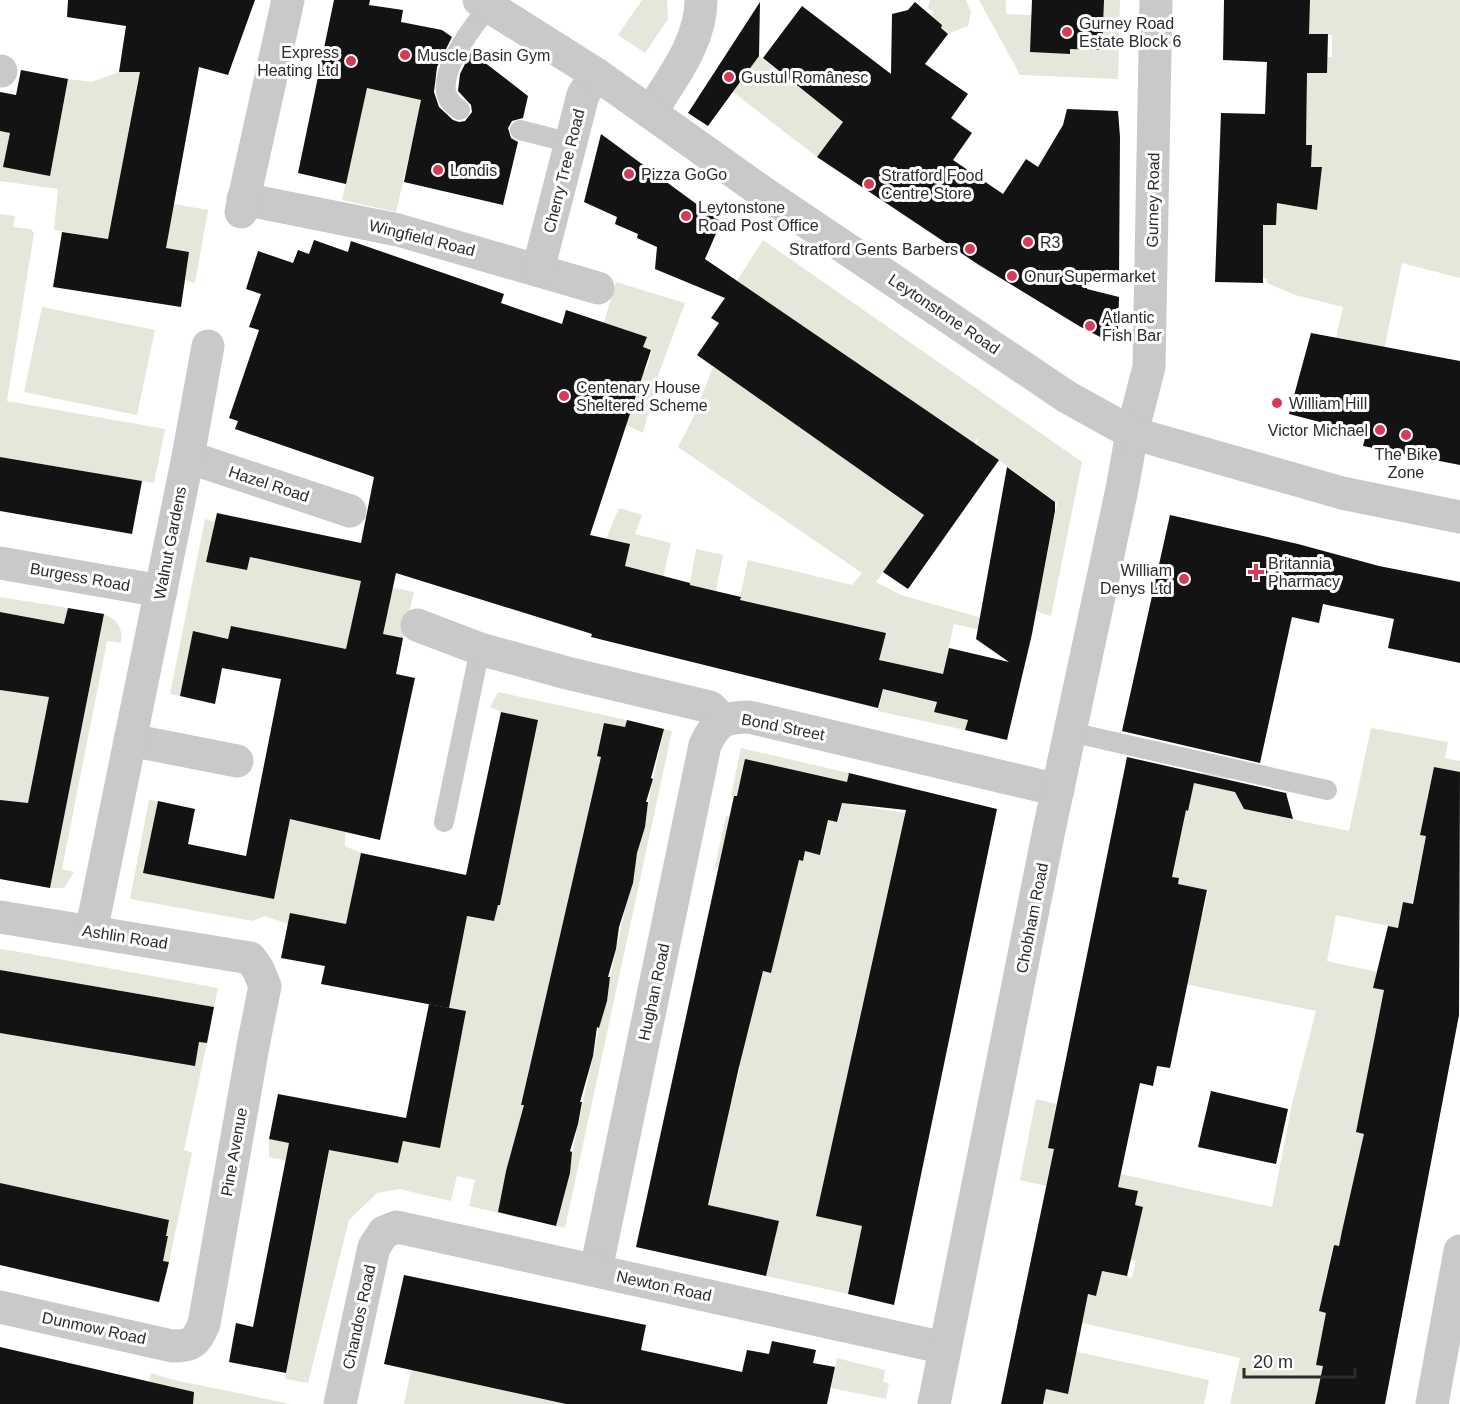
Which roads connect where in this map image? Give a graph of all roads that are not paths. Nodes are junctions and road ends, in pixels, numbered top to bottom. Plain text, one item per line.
1 (288, 0) edge
2 (701, 0) edge
3 (1156, 0) edge
4 (485, 3) edge
5 (596, 74) junction
6 (460, 110) dead end
7 (651, 112) junction
8 (520, 130) dead end
9 (571, 143) junction
10 (538, 270) junction
11 (598, 288) dead end
12 (208, 345) dead end
13 (1132, 433) junction
14 (188, 457) junction
15 (350, 511) dead end
16 (1460, 517) edge
17 (0, 563) edge
18 (161, 591) junction
19 (417, 625) dead end
20 (480, 649) junction
21 (723, 720) junction
22 (1070, 732) junction
23 (130, 740) junction
24 (237, 761) dead end
25 (1058, 790) junction
26 (1327, 790) dead end
27 (444, 822) dead end
28 (0, 917) edge
29 (91, 932) junction
30 (250, 958) joint
31 (384, 1232) joint
32 (1460, 1251) edge
33 (596, 1270) junction
34 (0, 1307) edge
35 (188, 1346) joint
36 (945, 1348) junction
37 (340, 1404) edge
38 (934, 1404) edge
39 (1432, 1404) edge

1 - 10 street, Wingfield Road
2 - 7 street
3 - 13 street, Gurney Road
4 - 5 street, Leytonstone Road
4 - 6 lane
5 - 7 street, Leytonstone Road
5 - 9 street, Cherry Tree Road
7 - 13 street, Leytonstone Road
8 - 9 lane
9 - 10 street, Cherry Tree Road
10 - 11 street, Wingfield Road
12 - 14 street, Walnut Gardens
13 - 16 street, Leytonstone Road
13 - 22 street, Chobham Road
14 - 15 street, Hazel Road
14 - 18 street, Walnut Gardens
17 - 18 street, Burgess Road
18 - 23 street, Walnut Gardens
19 - 20 street, Bond Street
20 - 21 street, Bond Street
20 - 27 lane
21 - 25 street, Bond Street
21 - 33 street, Hughan Road
22 - 25 street, Chobham Road
22 - 26 lane
23 - 24 street
23 - 29 street, Walnut Gardens
25 - 36 street, Chobham Road
28 - 29 street, Ashlin Road
29 - 30 street, Ashlin Road
30 - 35 street, Pine Avenue
31 - 33 street, Newton Road
31 - 37 street, Chandos Road
32 - 39 street
33 - 36 street, Newton Road
34 - 35 street, Dunmow Road
36 - 38 street, Chobham Road

